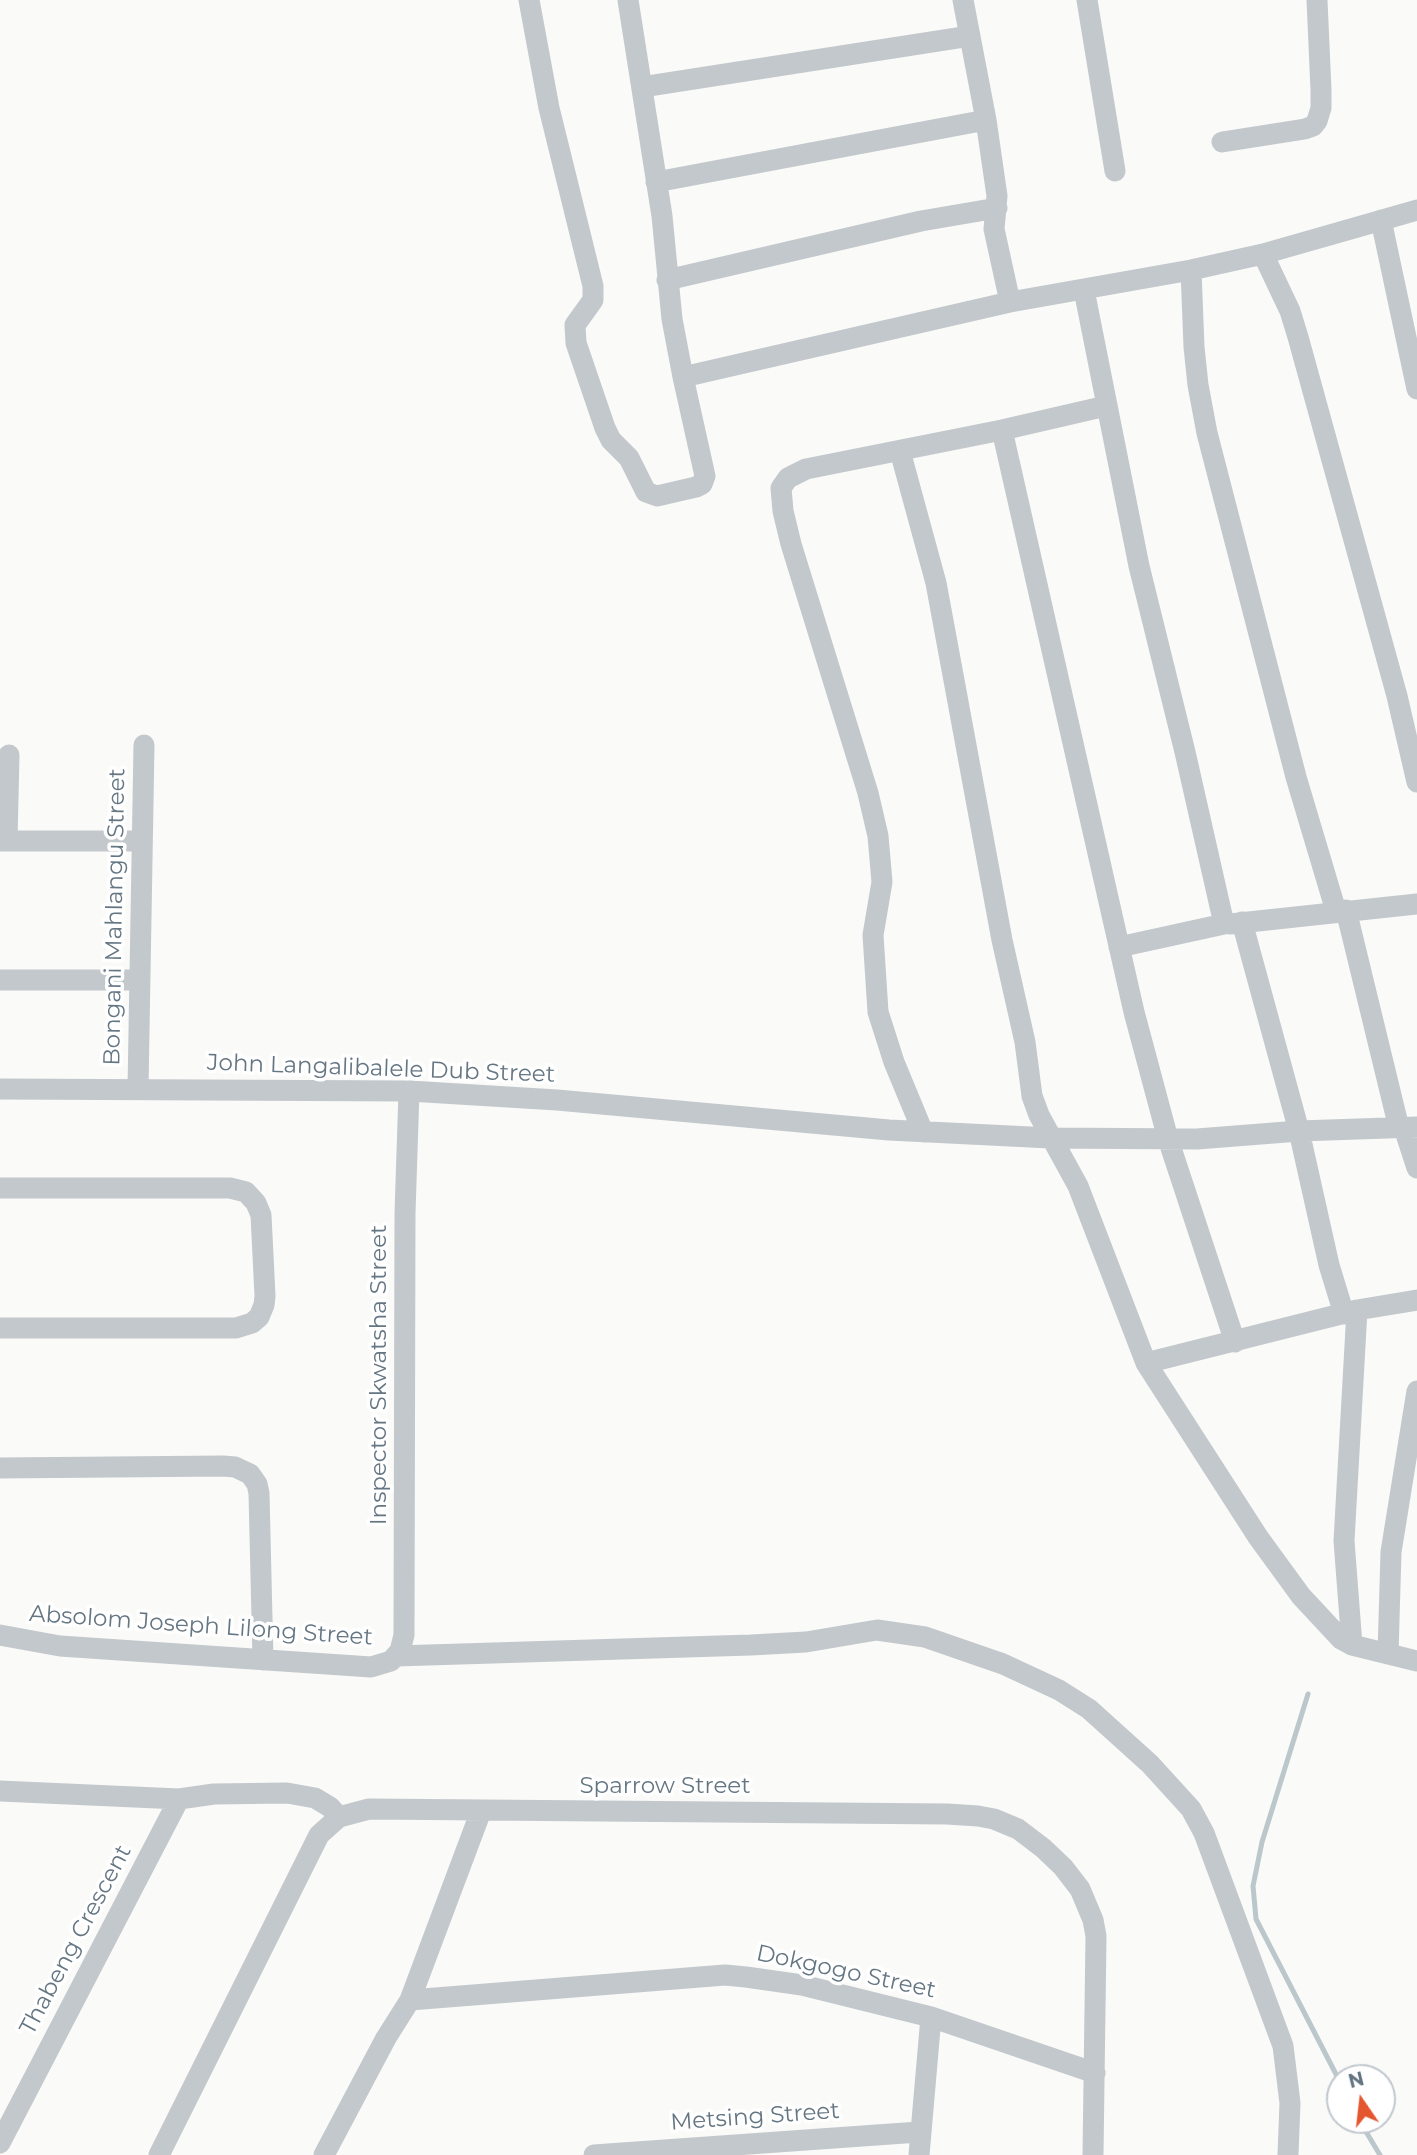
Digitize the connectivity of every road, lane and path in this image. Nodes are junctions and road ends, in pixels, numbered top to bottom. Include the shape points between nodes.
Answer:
1 (529, 0) edge
2 (628, 0) edge
3 (963, 0) edge
4 (1087, 0) edge
5 (1317, 0) edge
6 (970, 37) junction
7 (642, 87) junction
8 (986, 120) junction
9 (1222, 142) dead end
10 (1115, 171) dead end
11 (656, 182) junction
12 (997, 208) junction
13 (1417, 210) edge
14 (1381, 220) junction
15 (1263, 254) junction
16 (1191, 270) junction
17 (667, 280) junction
18 (1084, 290) junction
19 (1010, 302) junction
20 (682, 377) junction
21 (1417, 389) edge
22 (1106, 406) junction
23 (1002, 430) junction
24 (900, 452) junction
25 (144, 745) dead end
26 (9, 755) dead end
27 (1417, 782) edge
28 (4, 841) edge
29 (142, 841) junction
30 (1417, 904) edge
31 (1341, 910) junction
32 (1233, 923) junction
33 (1119, 947) junction
34 (0, 980) edge
35 (141, 980) junction
36 (0, 1089) edge
37 (138, 1089) junction
38 (409, 1091) junction
39 (1407, 1128) edge
40 (1299, 1131) junction
41 (923, 1132) junction
42 (1050, 1138) junction
43 (1168, 1139) junction
44 (1417, 1168) edge
45 (0, 1188) edge
46 (1417, 1300) edge
47 (1351, 1312) junction
48 (0, 1328) edge
49 (1235, 1342) junction
50 (1146, 1363) junction
51 (1417, 1391) edge
52 (0, 1468) edge
53 (0, 1635) edge
54 (1352, 1644) junction
55 (1388, 1654) junction
56 (396, 1656) junction
57 (263, 1660) junction
58 (1417, 1661) edge
59 (0, 1791) edge
60 (179, 1799) junction
61 (481, 1811) junction
62 (339, 1817) junction
63 (410, 2000) junction
64 (931, 2017) junction
65 (1095, 2073) junction
66 (919, 2132) junction
67 (0, 2143) edge
68 (159, 2155) edge
69 (324, 2155) edge
70 (594, 2155) edge
71 (919, 2155) edge
72 (1093, 2155) edge
73 (1288, 2155) edge

1 - 20 street via 549,108 593,286 593,300 575,325 576,343 605,428 650,494 676,493 704,480
2 - 7 street
3 - 6 street
4 - 10 street
5 - 9 street via 1321,90 1317,121 1305,129
6 - 7 street
6 - 8 street
7 - 11 street
8 - 11 street
8 - 12 street
11 - 17 street
12 - 17 street via 921,220
12 - 19 street via 995,240
13 - 14 street
14 - 15 street
14 - 21 street
15 - 16 street
15 - 27 street via 1298,337
16 - 18 street
16 - 31 street via 1194,347 1207,433 1297,777
17 - 20 street
18 - 19 street
18 - 22 street
19 - 20 street
22 - 23 street
22 - 32 street via 1139,566
23 - 24 street
23 - 33 street
24 - 41 street via 794,473 783,482 781,498 873,815 882,864 873,935 878,1012
24 - 42 street via 936,583 1032,1096
25 - 29 street, Bongani Mahlangu Street
26 - 28 street
28 - 29 street
29 - 35 street, Bongani Mahlangu Street
30 - 31 street
31 - 32 street
31 - 39 street
32 - 33 street
32 - 40 street
33 - 43 street
34 - 35 street
35 - 37 street, Bongani Mahlangu Street
36 - 37 street, John Langalibalele Dub Street
37 - 38 street, John Langalibalele Dub Street
38 - 41 street, John Langalibalele Dub Street
38 - 56 street, Inspector Skwatsha Street via 404,1635
39 - 40 street, John Langalibalele Dub Street
39 - 44 street
40 - 43 street, John Langalibalele Dub Street
40 - 47 street via 1329,1265
41 - 42 street, John Langalibalele Dub Street
42 - 43 street, John Langalibalele Dub Street
42 - 50 street via 1078,1186
43 - 49 street
45 - 48 street via 230,1188 246,1192 261,1216 265,1296 259,1317 236,1328
46 - 47 street
47 - 49 street
47 - 54 street via 1344,1541
49 - 50 street
50 - 54 street via 1258,1537 1324,1623
51 - 55 street via 1391,1552
52 - 57 street via 235,1466 250,1474 259,1493
53 - 57 street, Absolom Joseph Lilong Street via 60,1646
54 - 55 street
55 - 58 street
56 - 57 street, Absolom Joseph Lilong Street via 370,1667
56 - 73 street, Absolom Joseph Lilong Street via 751,1646 877,1630 925,1637 1003,1664 1059,1690 1088,1709 1150,1764 1191,1809 1204,1833 1283,2046 1290,2103
59 - 60 street
60 - 62 street via 294,1794 323,1801
60 - 67 street, Thabeng Crescent
61 - 62 street, Sparrow Street via 369,1809
61 - 63 street
61 - 65 street, Sparrow Street via 957,1815 994,1819 1018,1829 1063,1867 1080,1889 1093,1920
62 - 68 street via 319,1835 308,1854
63 - 64 street, Dokgogo Street via 725,1975 802,1985
63 - 69 street
64 - 65 street, Dokgogo Street
64 - 66 street
65 - 72 street, Sparrow Street
66 - 70 street, Metsing Street
66 - 71 street

